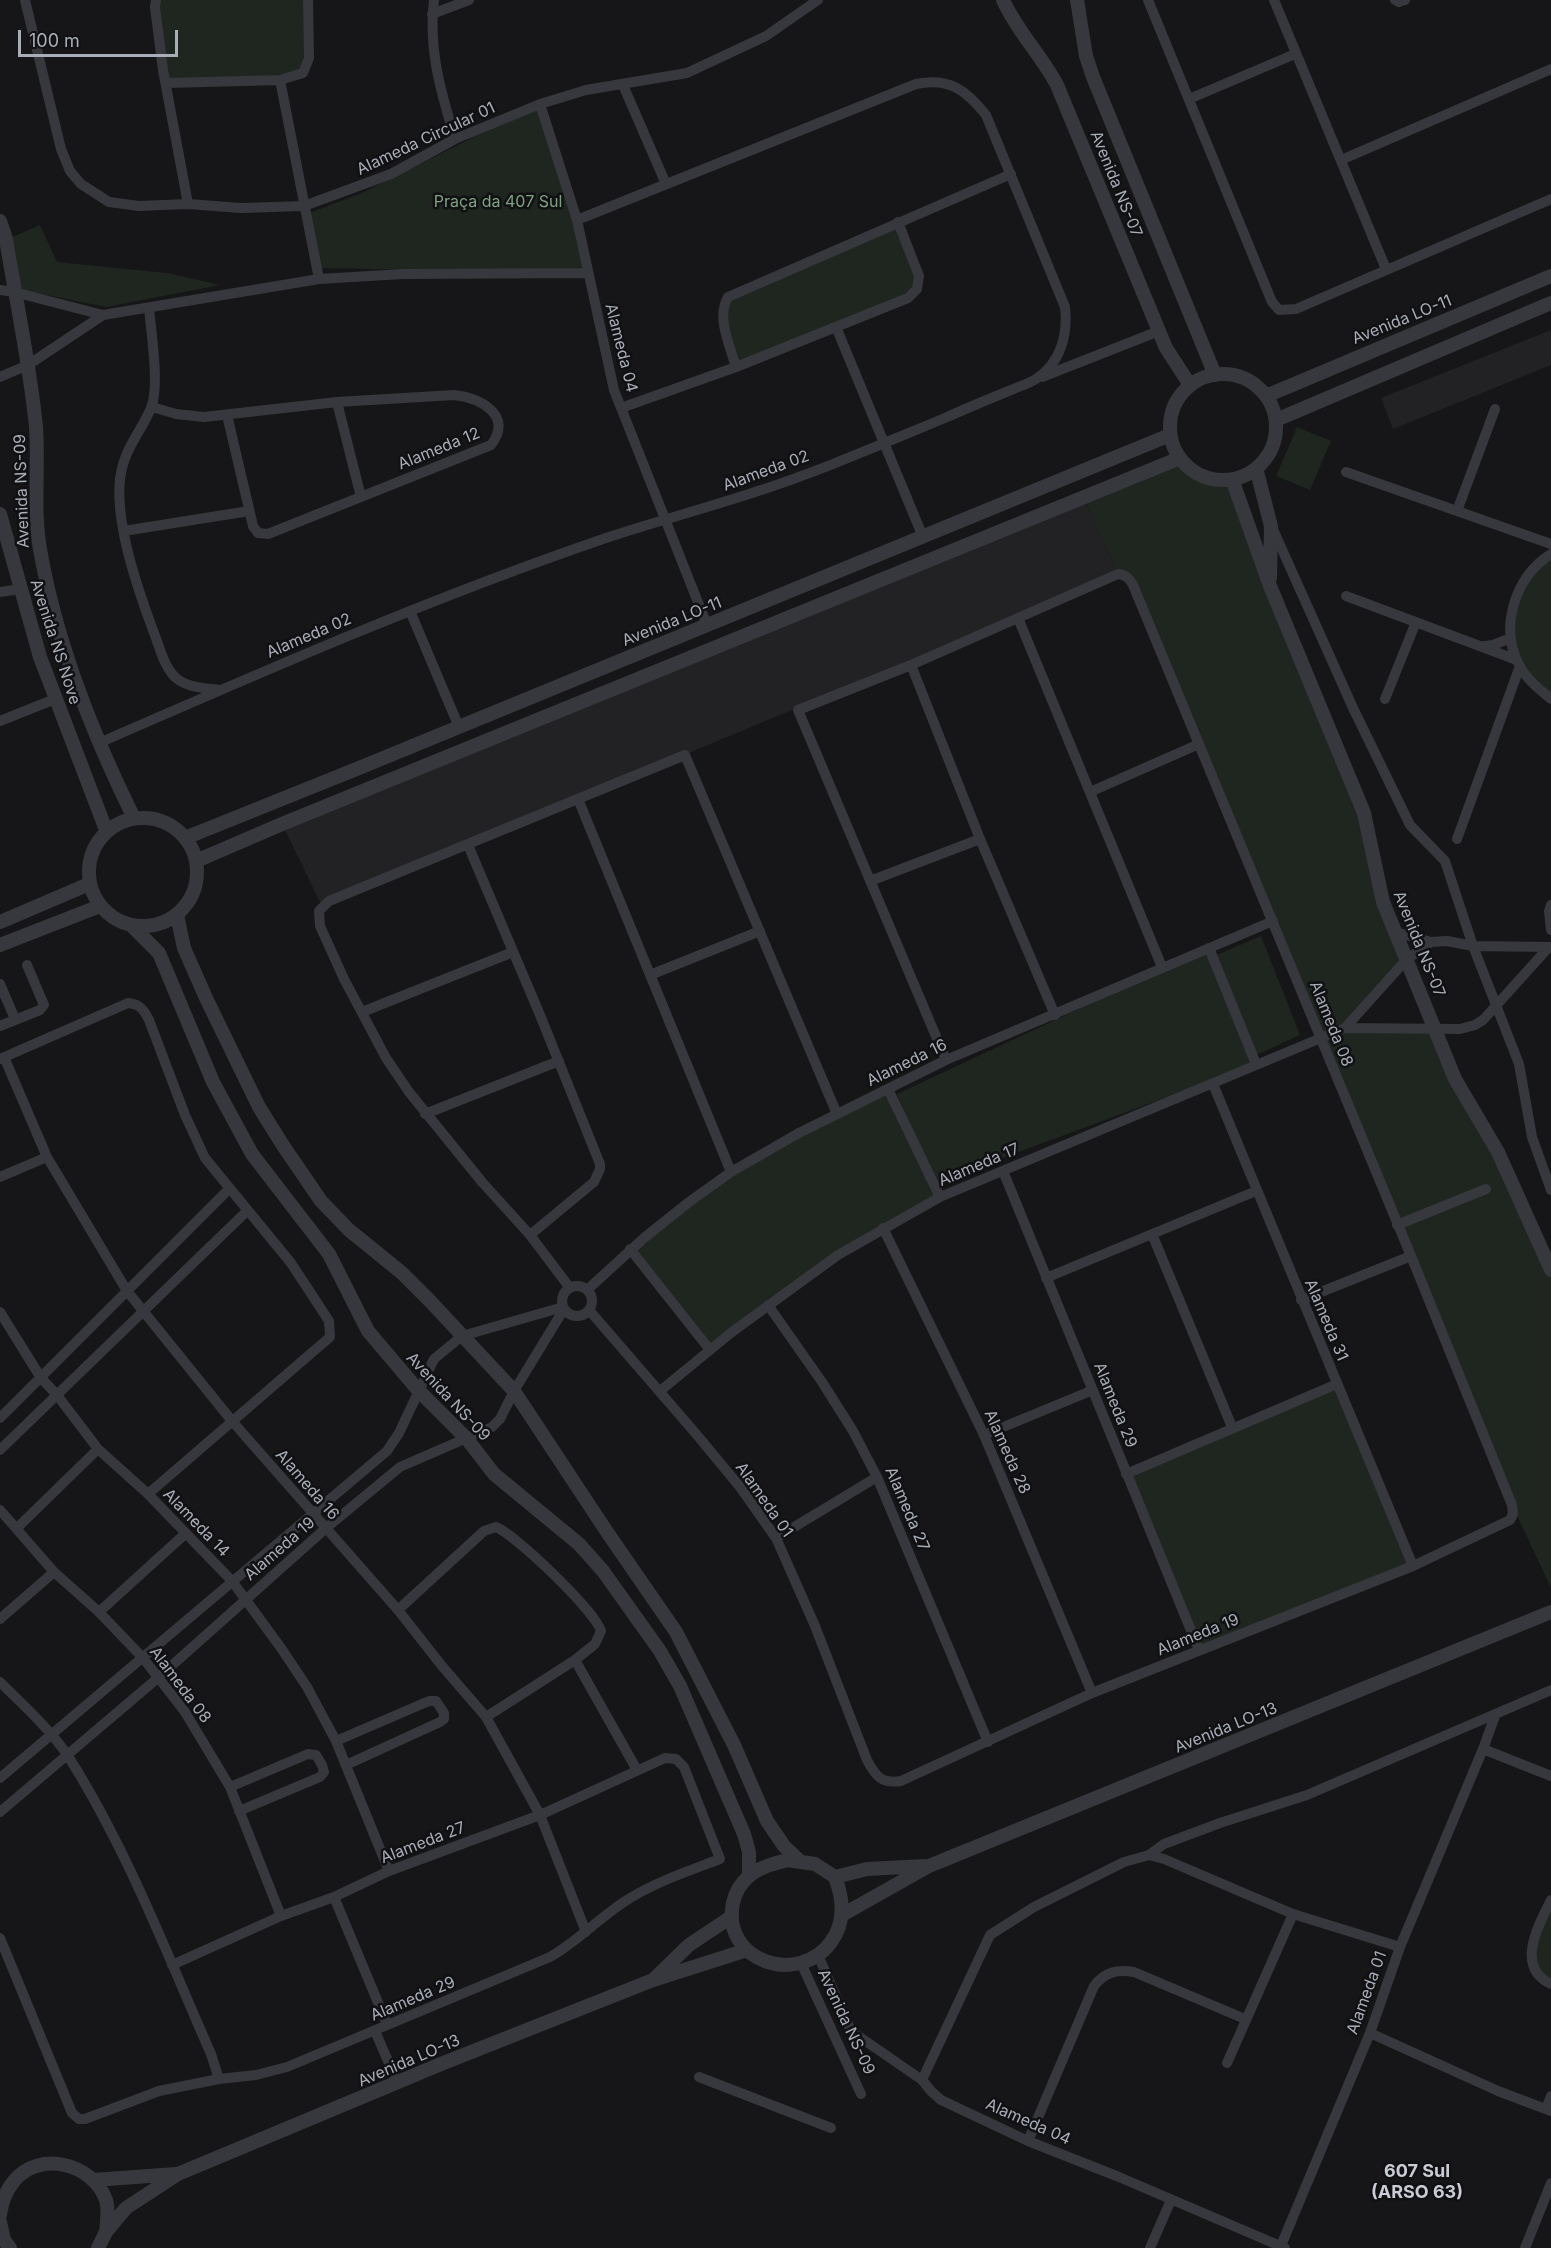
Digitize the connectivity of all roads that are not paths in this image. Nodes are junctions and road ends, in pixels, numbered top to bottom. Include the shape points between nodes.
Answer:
1 (25, 0) edge
2 (156, 0) edge
3 (308, 0) edge
4 (434, 0) edge
5 (469, 0) edge
6 (818, 0) edge
7 (1003, 0) edge
8 (1077, 0) edge
9 (1148, 0) edge
10 (1274, 0) edge
11 (432, 14) junction
12 (1295, 54) junction
13 (1551, 69) edge
14 (280, 80) junction
15 (167, 83) junction
16 (623, 85) junction
17 (1189, 99) junction
18 (540, 104) junction
19 (455, 139) junction
20 (1341, 160) junction
21 (1011, 174) junction
22 (666, 184) junction
23 (1551, 199) edge
24 (188, 204) junction
25 (304, 206) junction
26 (577, 219) junction
27 (0, 221) edge
28 (898, 222) junction
29 (1386, 269) junction
30 (588, 273) junction
31 (1551, 276) edge
32 (319, 279) junction
33 (7, 291) edge
34 (1551, 303) edge
35 (149, 308) junction
36 (103, 315) junction
37 (836, 327) junction
38 (1159, 331) junction
39 (28, 365) junction
40 (736, 367) junction
41 (1215, 375) junction
42 (0, 377) edge
43 (1036, 379) junction
44 (1190, 385) junction
45 (1266, 396) junction
46 (337, 402) junction
47 (152, 406) junction
48 (621, 408) junction
49 (1495, 409) dead end
50 (227, 415) junction
51 (1276, 420) junction
52 (1170, 435) junction
53 (884, 444) junction
54 (1180, 458) junction
55 (1256, 468) junction
56 (1346, 472) dead end
57 (1232, 479) junction
58 (361, 497) junction
59 (249, 511) junction
60 (1457, 511) junction
61 (0, 514) edge
62 (665, 518) junction
63 (1271, 526) junction
64 (124, 531) junction
65 (923, 537) junction
66 (1526, 537) junction
67 (1551, 544) edge
68 (1546, 557) edge
69 (1270, 586) junction
70 (20, 589) junction
71 (0, 592) edge
72 (1346, 596) dead end
73 (410, 611) junction
74 (1018, 618) junction
75 (1416, 622) junction
76 (707, 625) junction
77 (1511, 638) junction
78 (1481, 646) junction
79 (1518, 663) junction
80 (911, 664) junction
81 (1530, 681) junction
82 (220, 690) junction
83 (55, 699) junction
84 (1385, 699) dead end
85 (1551, 699) edge
86 (1507, 704) junction
87 (0, 721) edge
88 (459, 727) junction
89 (99, 743) junction
90 (1199, 744) junction
91 (1090, 792) junction
92 (579, 799) junction
93 (134, 818) junction
94 (106, 830) junction
95 (185, 837) junction
96 (980, 838) junction
97 (1457, 839) dead end
98 (468, 844) junction
99 (196, 861) junction
100 (870, 881) junction
101 (89, 884) junction
102 (1551, 905) edge
103 (100, 906) junction
104 (177, 915) junction
105 (1273, 921) junction
106 (0, 922) edge
107 (131, 926) junction
108 (1551, 930) edge
109 (760, 931) junction
110 (1395, 932) junction
111 (1431, 942) junction
112 (0, 945) edge
113 (1473, 946) junction
114 (1550, 947) edge
115 (1209, 948) junction
116 (513, 952) junction
117 (1406, 960) junction
118 (27, 965) dead end
119 (1162, 967) junction
120 (650, 975) junction
121 (0, 984) edge
122 (1496, 1005) junction
123 (362, 1012) junction
124 (1055, 1015) junction
125 (15, 1020) junction
126 (0, 1026) edge
127 (1345, 1028) junction
128 (1435, 1028) junction
129 (1320, 1038) junction
130 (2, 1058) edge
131 (946, 1060) junction
132 (559, 1061) junction
133 (1256, 1064) junction
134 (1213, 1084) junction
135 (888, 1089) junction
136 (426, 1114) junction
137 (837, 1114) junction
138 (47, 1157) junction
139 (1002, 1171) junction
140 (731, 1172) junction
141 (0, 1177) edge
142 (229, 1189) junction
143 (1486, 1189) dead end
144 (1551, 1190) edge
145 (1256, 1191) junction
146 (940, 1197) junction
147 (247, 1211) junction
148 (1397, 1225) junction
149 (883, 1228) junction
150 (1152, 1234) junction
151 (530, 1235) junction
152 (630, 1249) junction
153 (1411, 1256) junction
154 (1551, 1270) edge
155 (1046, 1278) junction
156 (570, 1288) junction
157 (587, 1290) junction
158 (127, 1291) junction
159 (1301, 1300) junction
160 (768, 1305) junction
161 (564, 1308) junction
162 (589, 1310) junction
163 (0, 1312) edge
164 (144, 1312) junction
165 (462, 1336) junction
166 (710, 1350) junction
167 (41, 1378) junction
168 (1337, 1384) junction
169 (418, 1390) junction
170 (1092, 1390) junction
171 (514, 1391) junction
172 (660, 1391) junction
173 (57, 1395) junction
174 (0, 1418) edge
175 (231, 1421) junction
176 (1232, 1427) junction
177 (984, 1435) junction
178 (467, 1439) junction
179 (98, 1449) junction
180 (0, 1450) edge
181 (1126, 1474) junction
182 (877, 1477) junction
183 (148, 1494) junction
184 (1507, 1494) joint
185 (0, 1510) edge
186 (312, 1513) junction
187 (17, 1528) junction
188 (325, 1529) junction
189 (185, 1534) junction
190 (776, 1538) junction
191 (1413, 1566) junction
192 (54, 1572) junction
193 (232, 1581) junction
194 (245, 1599) junction
195 (1551, 1601) edge
196 (398, 1610) junction
197 (99, 1612) junction
198 (1551, 1612) edge
199 (1535, 1618) junction
200 (0, 1619) edge
201 (1199, 1650) junction
202 (143, 1659) junction
203 (575, 1660) junction
204 (159, 1677) junction
205 (0, 1682) edge
206 (1551, 1690) edge
207 (1092, 1693) junction
208 (1495, 1716) junction
209 (486, 1717) junction
210 (52, 1736) junction
211 (336, 1741) junction
212 (988, 1742) junction
213 (1483, 1749) junction
214 (67, 1755) junction
215 (346, 1765) junction
216 (637, 1770) junction
217 (874, 1773) joint
218 (1551, 1776) edge
219 (0, 1778) edge
220 (230, 1787) junction
221 (239, 1811) junction
222 (0, 1812) edge
223 (540, 1815) junction
224 (1149, 1855) junction
225 (720, 1859) joint
226 (801, 1862) junction
227 (929, 1866) junction
228 (389, 1871) junction
229 (749, 1876) junction
230 (835, 1877) junction
231 (334, 1898) junction
232 (1551, 1900) edge
233 (1293, 1914) junction
234 (281, 1916) junction
235 (842, 1916) junction
236 (731, 1917) junction
237 (586, 1932) junction
238 (0, 1938) edge
239 (1400, 1947) junction
240 (747, 1950) junction
241 (818, 1955) junction
242 (801, 1963) junction
243 (172, 1965) junction
244 (653, 1980) junction
245 (1551, 1984) edge
246 (1245, 2019) junction
247 (387, 2024) junction
248 (375, 2031) junction
249 (851, 2031) junction
250 (1370, 2033) junction
251 (834, 2038) junction
252 (1227, 2063) dead end
253 (699, 2077) dead end
254 (219, 2079) junction
255 (922, 2080) junction
256 (398, 2084) junction
257 (861, 2094) dead end
258 (1551, 2096) edge
259 (1548, 2110) edge
260 (831, 2128) dead end
261 (1028, 2141) junction
262 (178, 2174) junction
263 (94, 2181) junction
264 (1551, 2183) edge
265 (1171, 2200) junction
266 (0, 2215) edge
267 (0, 2222) edge
268 (106, 2232) junction
269 (10, 2248) edge
270 (98, 2248) edge
271 (1150, 2248) edge
272 (1282, 2248) edge
273 (1525, 2248) edge

1 - 24 street, Alameda Circular 01 via 61,149 70,171 86,188 109,202 139,206
2 - 15 street
3 - 14 street via 308,63 303,73
4 - 11 street
5 - 11 street
6 - 16 street, Alameda Circular 01 via 766,36 706,65 674,76
7 - 38 street, Avenida NS-07 via 1057,85
8 - 41 street, Avenida NS-07 via 1093,77
9 - 17 street
10 - 12 street
11 - 19 street via 438,82
12 - 17 street
12 - 20 street
13 - 20 street
14 - 15 street
14 - 25 street
15 - 24 street
16 - 18 street, Alameda Circular 01 via 586,90
16 - 22 street
17 - 29 street via 1272,302 1280,310 1296,309
18 - 19 street, Alameda Circular 01
18 - 26 street, Alameda 04
19 - 25 street, Alameda Circular 01 via 392,174
20 - 29 street
21 - 22 street, Alameda 02 via 986,115 975,101 961,89 929,81
21 - 28 street
21 - 43 street, Alameda 02 via 1065,307 1067,322 1058,354
22 - 26 street, Alameda 02
23 - 29 street
24 - 25 street, Alameda Circular 01 via 241,208
25 - 32 street
26 - 30 street, Alameda 04
27 - 33 street, Avenida NS-09 via 6,239
28 - 37 street via 919,276 917,289 908,298
28 - 40 street via 728,297 723,318
30 - 32 street via 403,274
30 - 48 street, Alameda 04
31 - 45 street, Avenida LO-11
32 - 35 street
33 - 36 street
33 - 39 street, Avenida NS-09
34 - 51 street
35 - 36 street
35 - 47 street via 155,370
36 - 39 street
37 - 40 street
37 - 53 street
38 - 43 street
38 - 44 street, Avenida NS-07
39 - 42 street
39 - 89 street, Avenida NS-09 via 36,434 40,550 64,647
40 - 48 street
41 - 44 street
41 - 45 street via 1243,378
43 - 53 street, Alameda 02
44 - 52 street via 1174,407
45 - 51 street
46 - 50 street, Alameda 12
46 - 58 street
46 - 58 street, Alameda 12 via 469,396 482,401 496,416 499,428 491,445
47 - 50 street, Alameda 12 via 191,416
47 - 64 street via 130,443 120,478
48 - 62 street, Alameda 04
49 - 60 street
50 - 59 street, Alameda 12
51 - 55 street via 1268,454
52 - 54 street
52 - 65 street, Avenida LO-11
53 - 62 street, Alameda 02 via 755,492
53 - 65 street
54 - 57 street via 1194,471 1212,478
54 - 99 street
55 - 57 street
55 - 63 street, Avenida NS-07
56 - 60 street
57 - 69 street, Avenida NS-07
58 - 59 street, Alameda 12 via 268,534 258,533
59 - 64 street
60 - 66 street
61 - 70 street, Avenida NS Nove
62 - 73 street, Alameda 02
62 - 76 street, Alameda 04
63 - 69 street, Avenida NS-07
63 - 113 street, Avenida NS-07 via 1410,825 1445,861
64 - 82 street via 142,601 166,664 185,683
65 - 76 street, Avenida LO-11
66 - 67 street
66 - 68 street
68 - 77 street via 1530,572 1517,595 1510,621
69 - 110 street, Avenida NS-07 via 1364,813 1383,902
70 - 71 street
70 - 83 street, Avenida NS Nove
72 - 75 street
73 - 82 street, Alameda 02
73 - 88 street
74 - 80 street
74 - 90 street, Alameda 08 via 1118,574 1127,577
74 - 91 street
75 - 78 street
75 - 84 street
76 - 88 street, Avenida LO-11
77 - 78 street
77 - 79 street
78 - 79 street
79 - 81 street
79 - 86 street
80 - 96 street
80 - 100 street via 798,710
81 - 85 street
81 - 86 street
82 - 89 street, Alameda 02
83 - 87 street
83 - 94 street, Avenida NS Nove
86 - 97 street
88 - 95 street, Avenida LO-11
89 - 93 street, Avenida NS-09
90 - 91 street
90 - 105 street, Alameda 08
91 - 119 street
92 - 98 street
92 - 109 street via 685,755
92 - 120 street
93 - 94 street
93 - 95 street via 153,818 171,825
94 - 101 street via 92,852
95 - 99 street
96 - 100 street
96 - 124 street
98 - 116 street
98 - 123 street via 329,901 319,911 320,926
99 - 104 street via 194,891
100 - 131 street
101 - 103 street
101 - 106 street
102 - 108 street
103 - 107 street via 114,919
103 - 112 street
104 - 107 street via 159,924
104 - 165 street via 184,948 206,998 259,1107 284,1147 321,1201 349,1230 402,1273
105 - 115 street, Alameda 16
105 - 129 street, Alameda 08
107 - 169 street, Avenida NS-09 via 159,953 213,1082 252,1154 328,1254 369,1331
109 - 120 street
109 - 137 street
110 - 111 street
110 - 117 street, Avenida NS-07
111 - 113 street
111 - 117 street
113 - 114 street
113 - 122 street, Avenida NS-07
114 - 122 street
115 - 119 street, Alameda 16
115 - 133 street
116 - 123 street
116 - 132 street
117 - 127 street
117 - 128 street, Avenida NS-07
118 - 125 street via 44,1003 40,1010
119 - 124 street, Alameda 16
120 - 140 street
121 - 125 street
122 - 128 street via 1475,1025
122 - 144 street, Avenida NS-07 via 1519,1064 1532,1137
123 - 136 street via 386,1058
124 - 131 street, Alameda 16
125 - 126 street
127 - 128 street
127 - 129 street, Alameda 17
128 - 154 street, Avenida NS-07 via 1455,1079 1498,1152
129 - 133 street, Alameda 17
129 - 148 street, Alameda 08
130 - 138 street, Alameda 16
130 - 142 street via 128,1004 138,1005 145,1012 196,1140
131 - 135 street, Alameda 16
132 - 136 street
132 - 151 street via 600,1170 594,1182
133 - 134 street, Alameda 17
134 - 139 street, Alameda 17
134 - 145 street, Alameda 31
135 - 137 street, Alameda 16
135 - 146 street
136 - 151 street
137 - 140 street, Alameda 16
138 - 141 street
138 - 158 street, Alameda 16
139 - 146 street, Alameda 17
139 - 155 street, Alameda 29
140 - 152 street, Alameda 16
142 - 147 street
142 - 158 street
143 - 148 street
145 - 150 street
145 - 159 street, Alameda 31
146 - 149 street, Alameda 17
147 - 164 street
147 - 175 street via 291,1263 331,1327 330,1337
148 - 153 street, Alameda 08
149 - 160 street, Alameda 17
149 - 177 street, Alameda 28
150 - 155 street
150 - 176 street
151 - 156 street
152 - 157 street, Alameda 16
152 - 166 street
153 - 159 street
153 - 184 street, Alameda 08
155 - 170 street, Alameda 29
156 - 157 street
156 - 161 street via 563,1296
157 - 162 street via 592,1300
158 - 164 street, Alameda 16
158 - 167 street
159 - 168 street, Alameda 31
160 - 166 street, Alameda 17
160 - 182 street, Alameda 27 via 847,1421
161 - 162 street via 576,1316
161 - 165 street, Alameda 19
161 - 171 street, Alameda 19
162 - 172 street, Alameda 01
163 - 167 street, Alameda 14
164 - 173 street
164 - 175 street, Alameda 16
165 - 169 street, Alameda 19 via 434,1359
165 - 171 street
166 - 172 street, Alameda 17
167 - 173 street, Alameda 14
167 - 174 street
168 - 176 street
168 - 191 street, Alameda 31
169 - 178 street, Avenida NS-09
169 - 186 street, Alameda 19 via 387,1451
170 - 177 street
170 - 181 street, Alameda 29
171 - 178 street, Alameda 19 via 500,1419
171 - 226 street via 676,1632 734,1745 767,1821
172 - 190 street, Alameda 01
173 - 179 street, Alameda 14
173 - 180 street
175 - 183 street
175 - 186 street, Alameda 16
176 - 181 street
177 - 207 street, Alameda 28
178 - 188 street, Alameda 19 via 400,1467
178 - 229 street, Avenida NS-09 via 494,1474 579,1544 603,1570 660,1651 680,1686 744,1834
179 - 183 street, Alameda 14
179 - 187 street
181 - 201 street, Alameda 29
182 - 190 street
182 - 212 street, Alameda 27
183 - 189 street, Alameda 14
184 - 191 street, Alameda 19 via 1513,1509 1510,1520
185 - 187 street, Alameda 08
186 - 188 street, Alameda 16
186 - 193 street, Alameda 19
187 - 192 street, Alameda 08
188 - 194 street, Alameda 19
188 - 196 street, Alameda 16
189 - 193 street, Alameda 14
189 - 197 street
190 - 217 street, Alameda 01
191 - 201 street, Alameda 19
192 - 197 street, Alameda 08
192 - 200 street
193 - 194 street, Alameda 14
193 - 202 street, Alameda 19
194 - 204 street, Alameda 19
194 - 211 street, Alameda 14 via 308,1687
195 - 199 street, Avenida LO-13
196 - 203 street via 484,1531 496,1527 538,1560 594,1618 601,1631 595,1644
196 - 209 street, Alameda 16
197 - 202 street, Alameda 08
198 - 199 street, Avenida LO-13
199 - 227 street, Avenida LO-13
201 - 207 street, Alameda 19
202 - 204 street, Alameda 08
202 - 210 street, Alameda 19
203 - 209 street
203 - 216 street
204 - 214 street, Alameda 19
204 - 220 street, Alameda 08
205 - 210 street
206 - 208 street via 1507,1707
207 - 212 street, Alameda 19
208 - 213 street, Alameda 01
208 - 224 street via 1308,1795 1164,1844
209 - 223 street, Alameda 16
210 - 214 street
210 - 219 street, Alameda 19
211 - 215 street, Alameda 14
211 - 215 street via 429,1701 436,1701 444,1713 440,1722
212 - 217 street, Alameda 19 via 901,1781 886,1782
213 - 218 street
213 - 239 street, Alameda 01
214 - 222 street, Alameda 19
214 - 243 street via 131,1872
215 - 228 street, Alameda 14
216 - 223 street, Alameda 27
216 - 225 street, Alameda 27 via 665,1758 684,1767
220 - 221 street, Alameda 08
220 - 221 street via 308,1754 315,1755 322,1765 324,1772 320,1777
221 - 234 street, Alameda 08
223 - 228 street, Alameda 27
223 - 237 street, Alameda 16
224 - 233 street
224 - 255 street via 1124,1862 1044,1902 990,1935
225 - 237 street, Alameda 29 via 628,1899
226 - 229 street via 787,1860
226 - 230 street via 815,1864
227 - 230 street, Avenida LO-13 via 867,1869
227 - 235 street, Avenida LO-13
228 - 231 street, Alameda 27
229 - 236 street via 735,1896
230 - 235 street
231 - 234 street, Alameda 27
231 - 247 street
232 - 245 street via 1531,1952 1535,1970
233 - 239 street
233 - 246 street
234 - 243 street, Alameda 27
235 - 241 street via 836,1934
236 - 240 street via 736,1936
236 - 244 street, Avenida LO-13 via 689,1945
237 - 247 street, Alameda 29 via 550,1958
238 - 254 street, Alameda 29 via 72,2113 79,2119 159,2091
239 - 250 street, Alameda 01
240 - 242 street via 772,1964
240 - 244 street, Avenida LO-13
241 - 242 street
241 - 249 street
242 - 251 street, Avenida NS-09
243 - 254 street
244 - 256 street, Avenida LO-13
246 - 252 street
246 - 261 street via 1134,1972 1109,1973 1094,1986
247 - 248 street, Alameda 29
248 - 254 street, Alameda 29 via 287,2067
248 - 256 street
249 - 251 street
249 - 255 street, Alameda 04
250 - 259 street
250 - 272 street, Alameda 01
251 - 257 street, Avenida NS-09
253 - 260 street
255 - 261 street, Alameda 04 via 941,2100
256 - 262 street, Avenida LO-13
258 - 259 street
261 - 265 street, Alameda 04
262 - 263 street, Avenida LO-13
262 - 268 street, Avenida LO-13 via 126,2208
263 - 266 street via 76,2168 55,2163 34,2167 15,2179 3,2197
263 - 268 street, Avenida LO-13 via 105,2199
264 - 273 street
265 - 271 street
265 - 272 street, Alameda 04
267 - 269 street
268 - 270 street, Avenida LO-13

